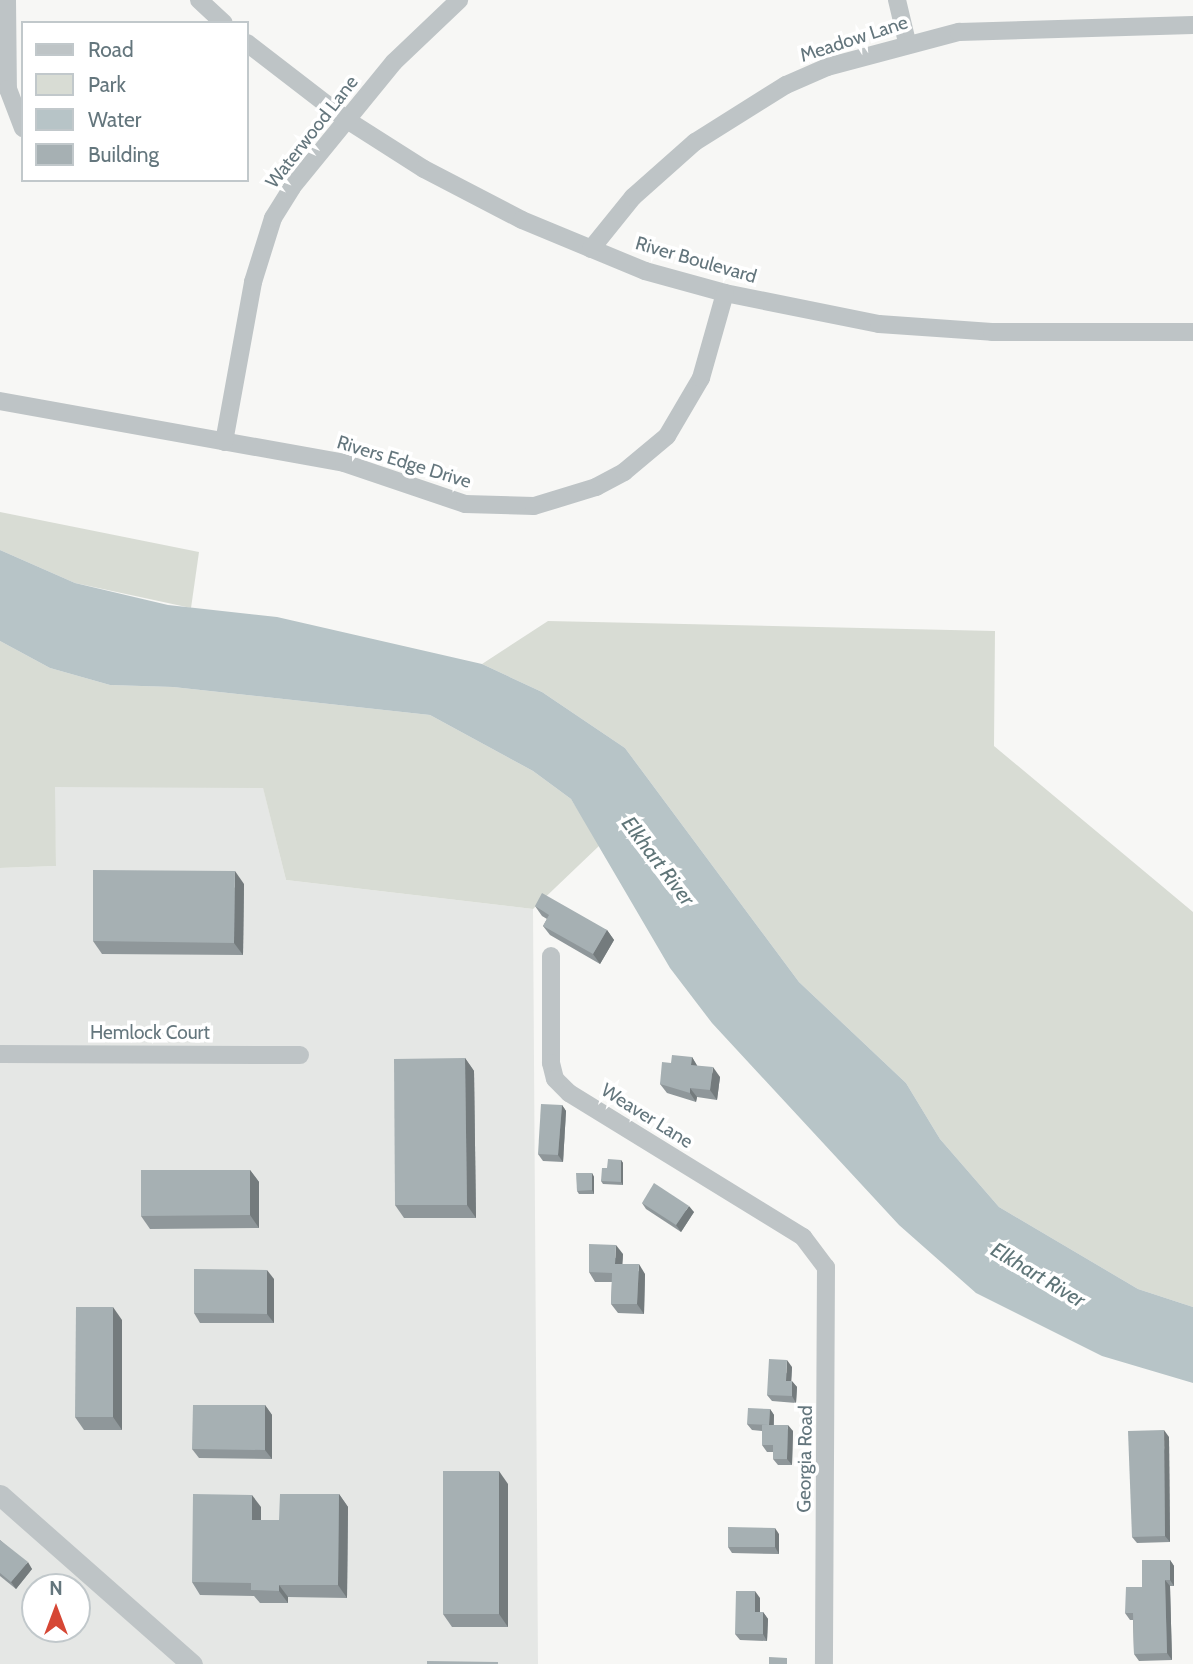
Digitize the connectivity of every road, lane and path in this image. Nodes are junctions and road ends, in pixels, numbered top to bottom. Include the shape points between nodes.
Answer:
1 (7, 0) edge
2 (199, 0) edge
3 (459, 0) edge
4 (897, 0) edge
5 (222, 21) edge
6 (1193, 25) edge
7 (907, 42) junction
8 (248, 44) edge
9 (347, 120) junction
10 (21, 123) edge
11 (591, 248) junction
12 (725, 293) junction
13 (1193, 332) edge
14 (0, 401) edge
15 (224, 442) junction
16 (551, 956) dead end
17 (0, 1054) edge
18 (300, 1055) dead end
19 (820, 1255) joint
20 (0, 1494) edge
21 (192, 1664) edge
22 (824, 1664) edge

1 - 10 street via 8,89
2 - 5 street
3 - 9 street, Waterwood Lane via 413,42
4 - 7 street
6 - 7 street, Meadow Lane via 1007,27
7 - 11 street, Meadow Lane via 827,67 739,112 662,168
8 - 9 street, River Boulevard
9 - 11 street, River Boulevard via 476,197
9 - 15 street, Waterwood Lane via 292,187 262,246
11 - 12 street, River Boulevard via 645,271
12 - 13 street, River Boulevard via 830,316 929,328 1055,334
12 - 15 street, Rivers Edge Drive via 701,378 667,436 624,472 565,499 501,508 465,504 344,463
14 - 15 street, Rivers Edge Drive
16 - 19 street, Weaver Lane via 555,1079 569,1093 803,1237
17 - 18 street, Hemlock Court
19 - 22 street, Georgia Road via 828,1280
20 - 21 street

